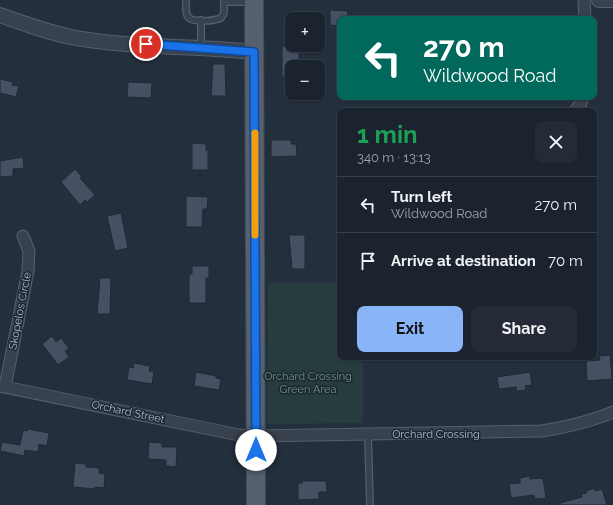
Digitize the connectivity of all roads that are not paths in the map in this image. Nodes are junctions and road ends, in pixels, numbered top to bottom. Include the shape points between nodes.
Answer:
1 (186, 0) edge
2 (584, 0) edge
3 (599, 0) edge
4 (613, 0) edge
5 (224, 1) edge
6 (254, 1) edge
7 (0, 16) edge
8 (585, 16) edge
9 (201, 20) junction
10 (201, 47) junction
11 (254, 52) junction
12 (23, 236) dead end
13 (2, 387) edge
14 (613, 412) edge
15 (368, 434) junction
16 (256, 436) junction
17 (256, 505) edge
18 (370, 505) edge

1 - 9 lane via 188,16 193,20
2 - 8 street
3 - 4 street
5 - 6 lane
5 - 9 lane via 224,13 220,18
6 - 11 main road
7 - 10 street via 76,38
9 - 10 lane
10 - 11 street
11 - 16 main road
12 - 13 street, Skopelos Circle via 29,251 28,271
13 - 16 street, Orchard Street via 231,434
14 - 15 street, Orchard Crossing via 572,426 542,431
15 - 16 street, Orchard Crossing
15 - 18 lane
16 - 17 main road

